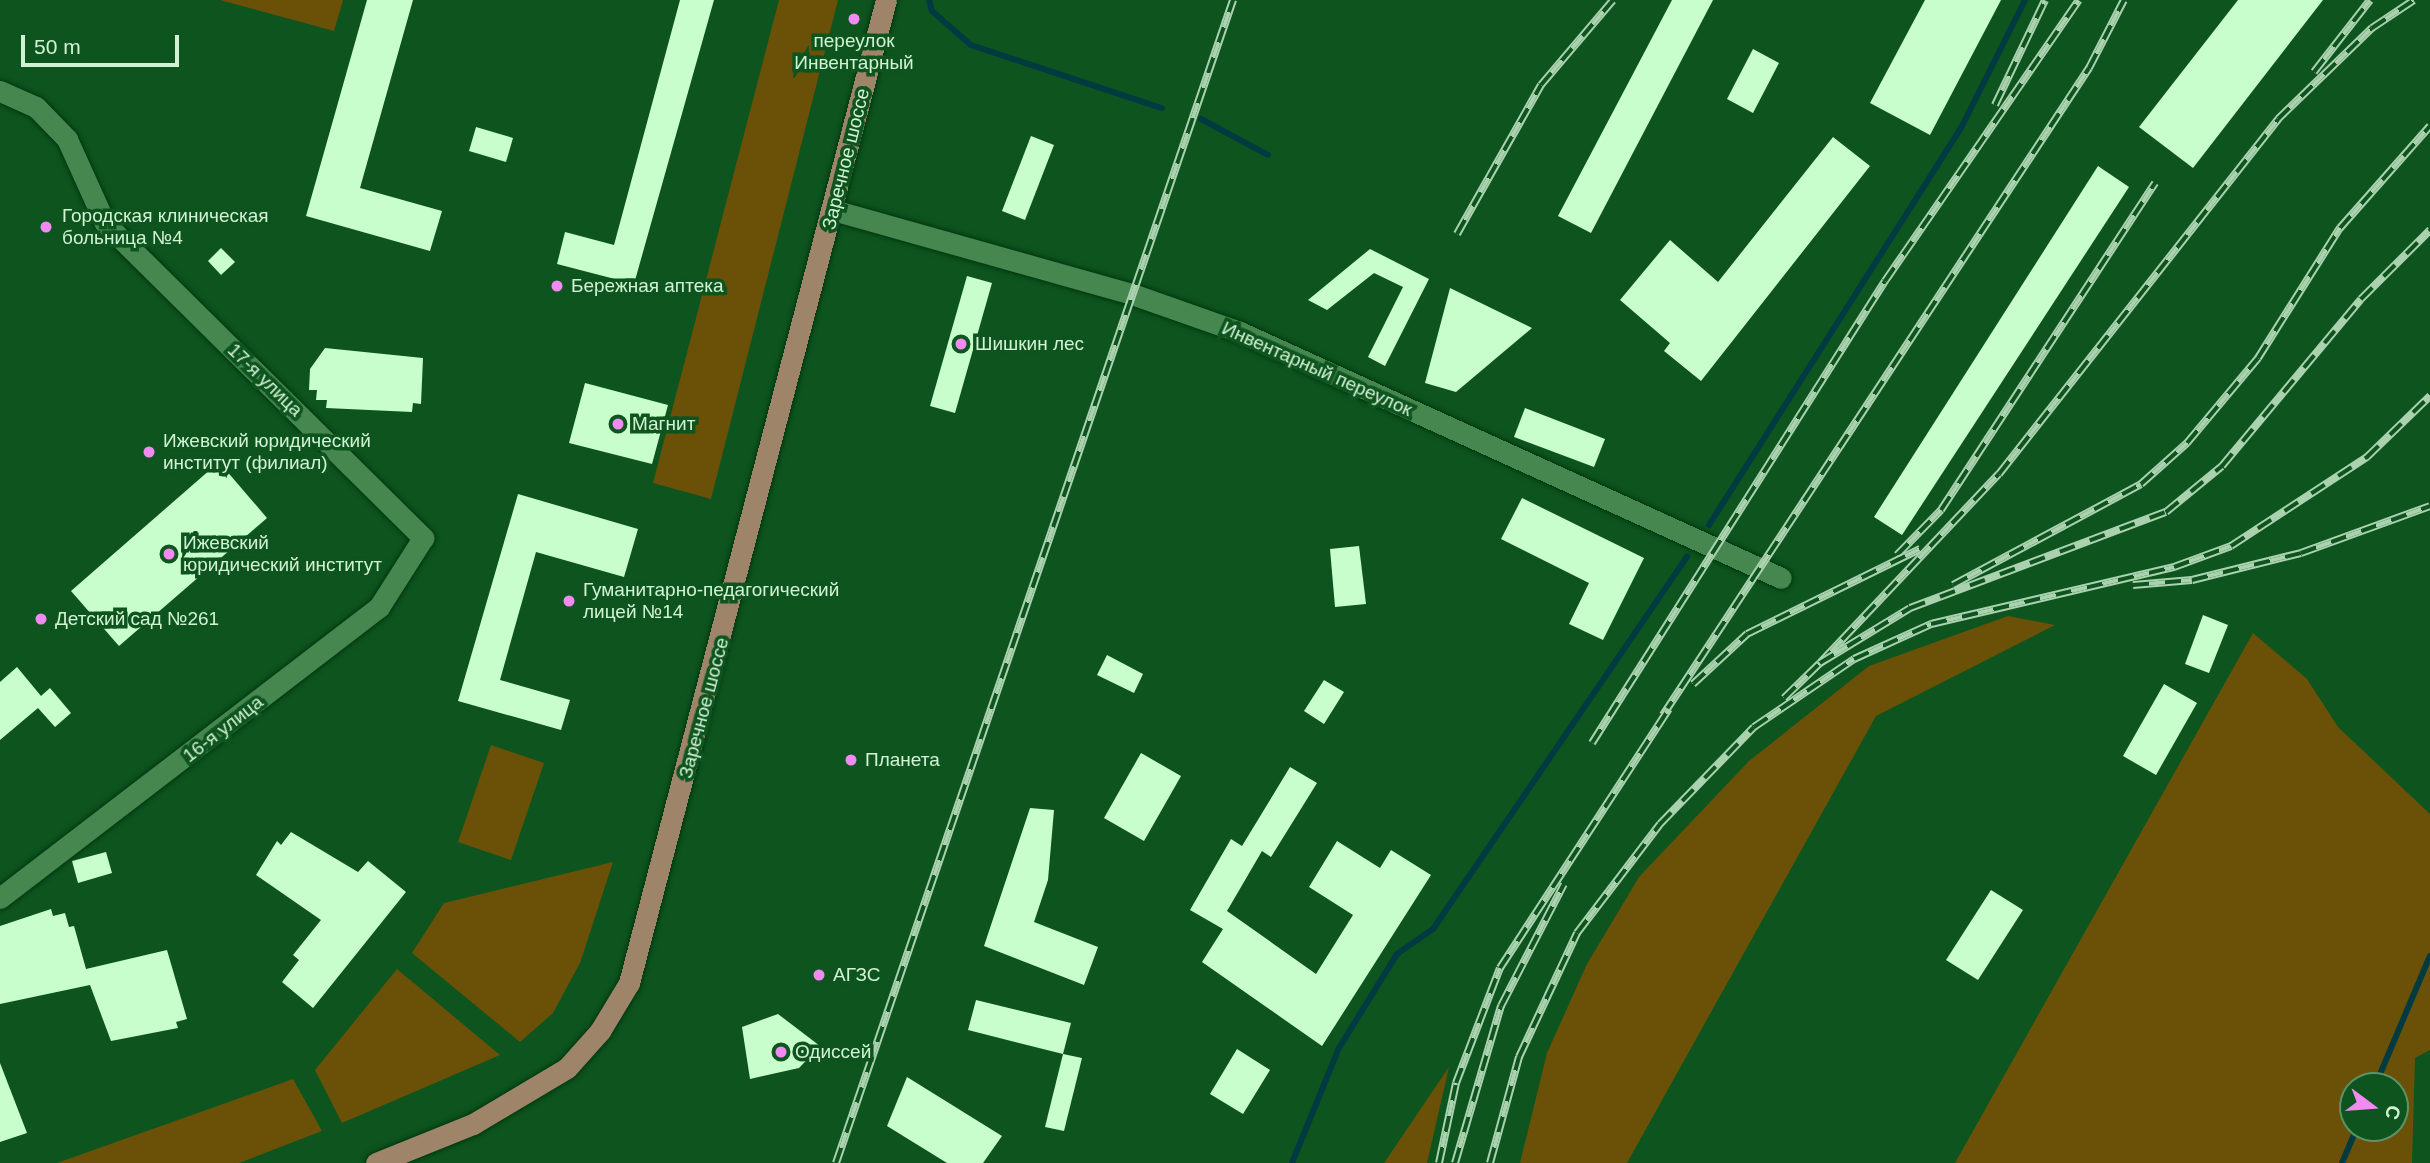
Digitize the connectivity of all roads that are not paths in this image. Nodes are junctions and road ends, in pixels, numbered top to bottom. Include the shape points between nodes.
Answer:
1 (886, 0) edge
2 (0, 91) edge
3 (833, 210) junction
4 (423, 538) joint
5 (1781, 578) dead end
6 (0, 898) edge
7 (376, 1163) edge

1 - 3 main road, Заречное шоссе
2 - 4 street, 17-я улица via 36,107 67,139 105,223
3 - 5 street, Инвентарный переулок via 1132,294 1240,332
3 - 7 main road, Заречное шоссе via 629,983 567,1068 485,1117
4 - 6 street, 16-я улица via 379,607

